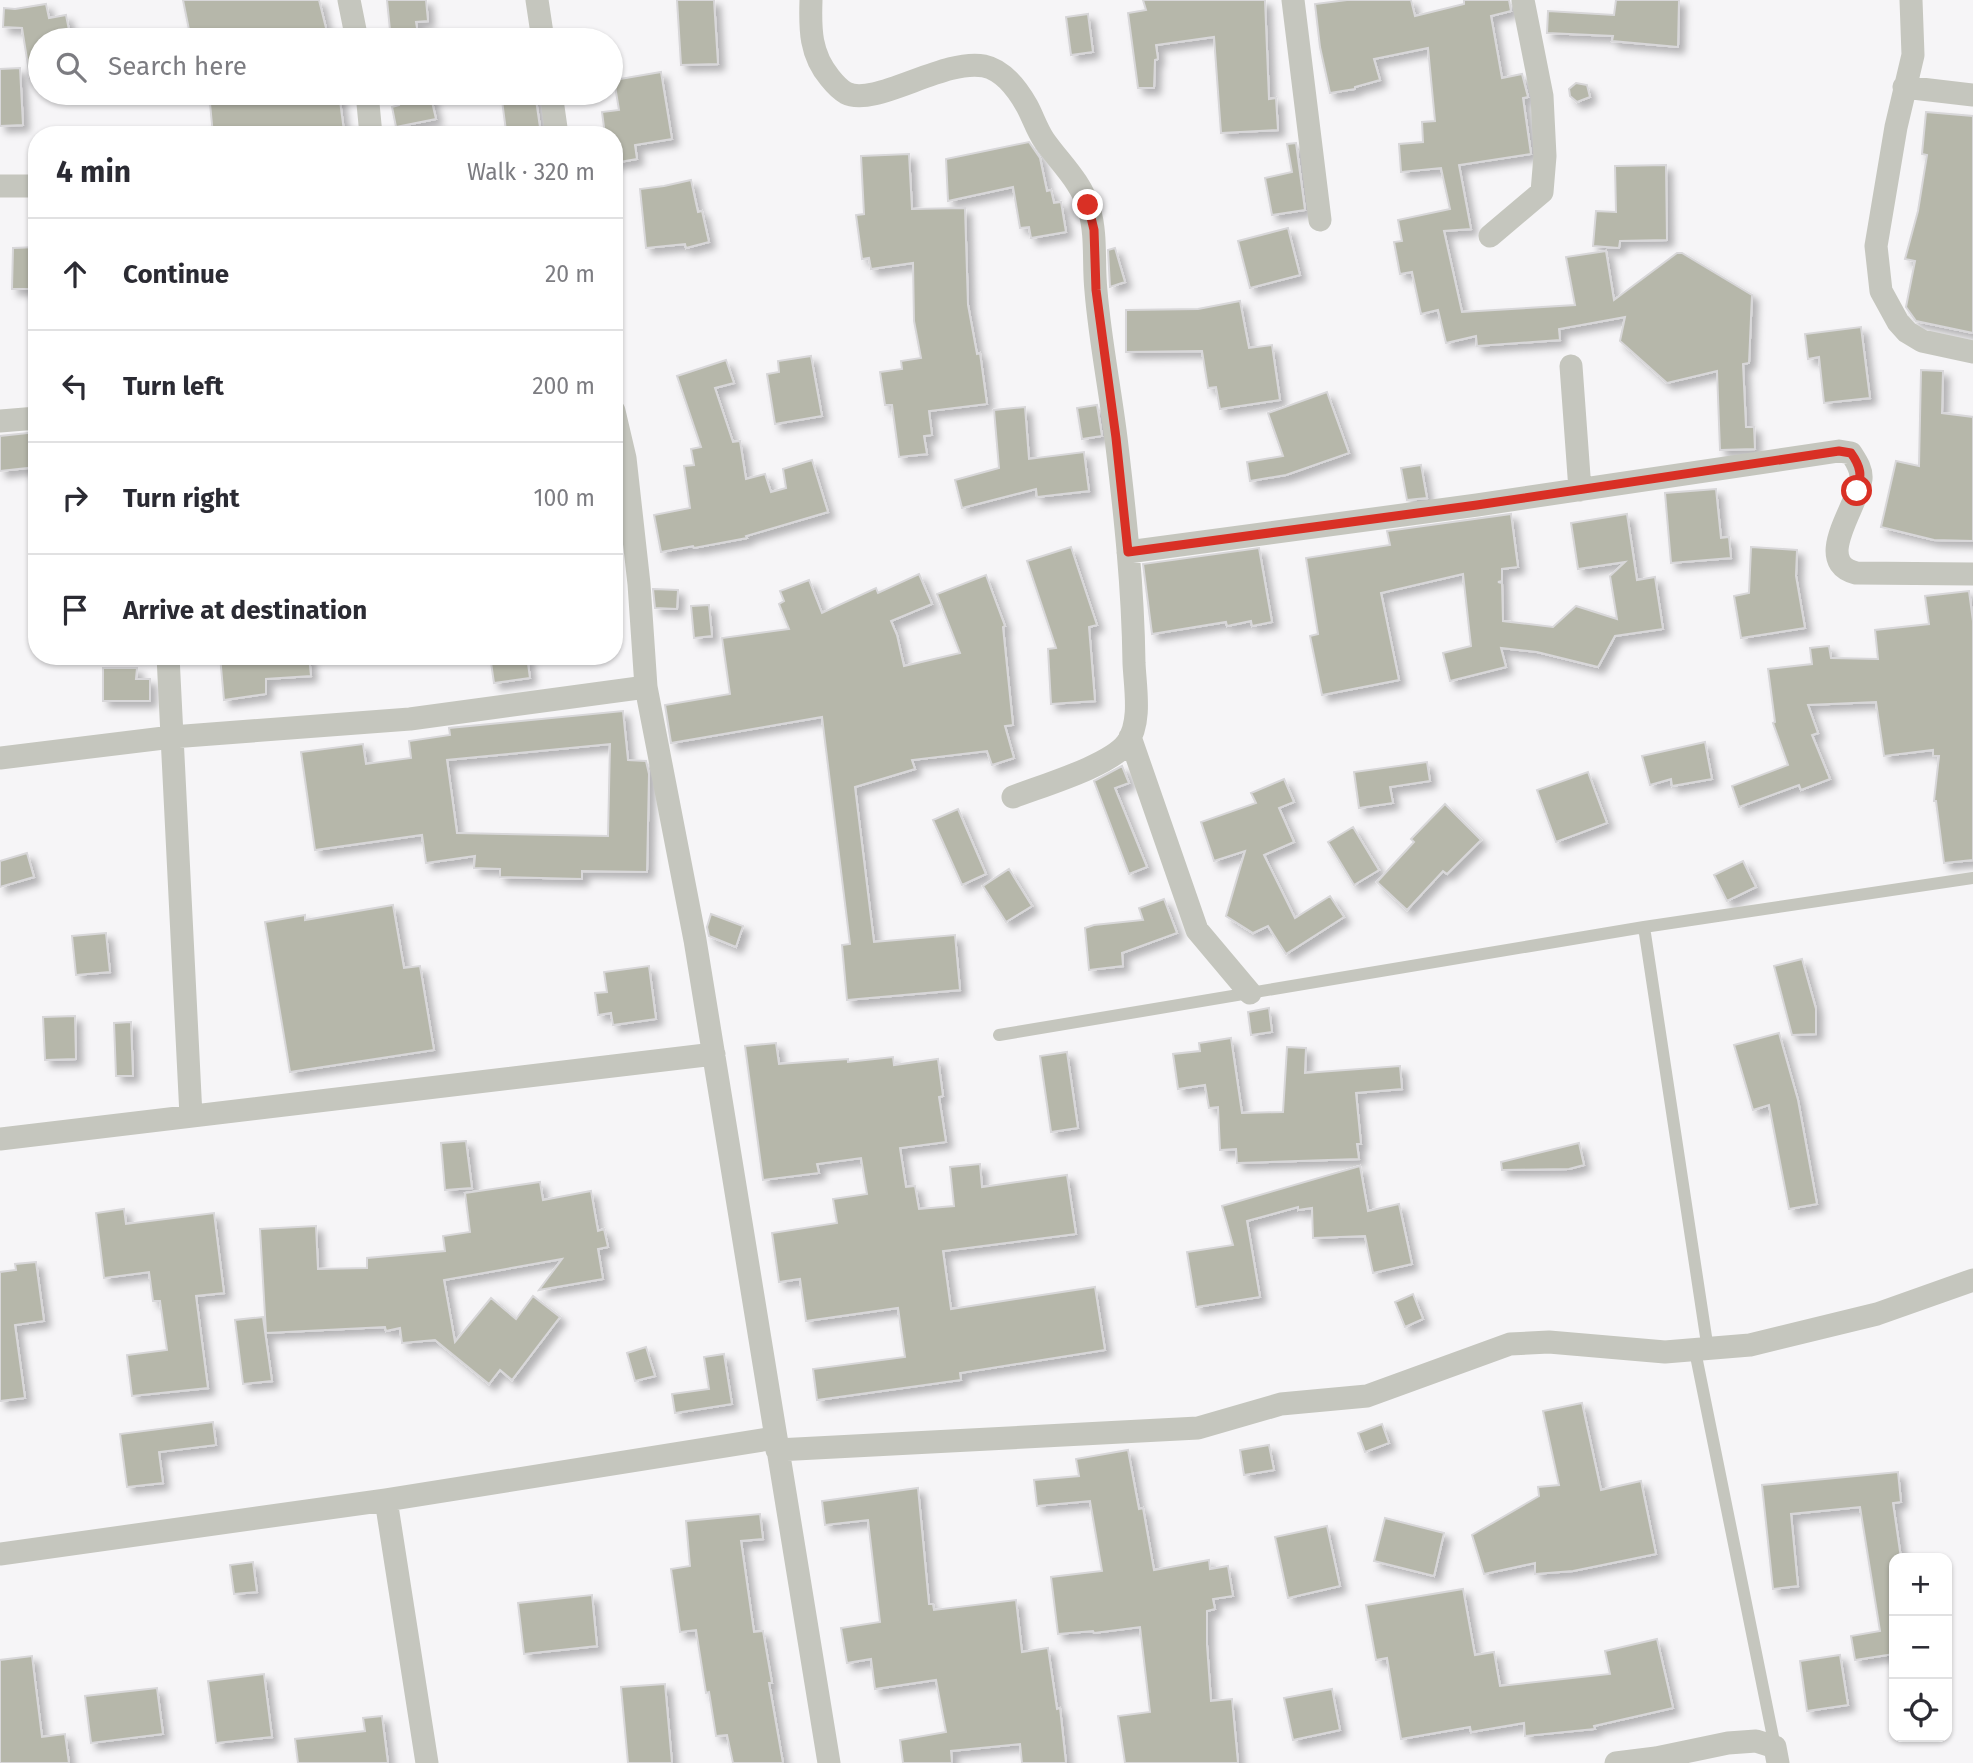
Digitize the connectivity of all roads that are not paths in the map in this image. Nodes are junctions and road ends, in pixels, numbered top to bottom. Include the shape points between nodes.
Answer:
1 (349, 0) edge
2 (537, 0) edge
3 (811, 0) edge
4 (1293, 0) edge
5 (1523, 0) edge
6 (1911, 0) edge
7 (355, 28) edge
8 (541, 28) edge
9 (1904, 87) junction
10 (1973, 95) edge
11 (368, 105) edge
12 (553, 105) edge
13 (370, 126) edge
14 (556, 126) edge
15 (0, 186) edge
16 (28, 186) edge
17 (1320, 220) dead end
18 (1490, 236) dead end
19 (1973, 352) edge
20 (1570, 366) dead end
21 (28, 419) edge
22 (0, 421) edge
23 (623, 449) edge
24 (1580, 489) junction
25 (1128, 552) junction
26 (1973, 574) edge
27 (168, 665) edge
28 (646, 687) junction
29 (172, 737) junction
30 (1130, 737) junction
31 (0, 758) edge
32 (1013, 797) dead end
33 (1973, 878) edge
34 (1644, 927) junction
35 (1250, 993) junction
36 (999, 1035) dead end
37 (714, 1054) junction
38 (191, 1116) junction
39 (0, 1139) edge
40 (1973, 1280) edge
41 (1701, 1351) junction
42 (776, 1444) junction
43 (386, 1500) junction
44 (0, 1553) edge
45 (1777, 1755) edge
46 (427, 1763) edge
47 (829, 1763) edge
48 (1616, 1763) edge

1 - 7 street
2 - 8 street
3 - 25 street via 810,36 818,61 847,94 883,91 964,65 984,66 1015,87 1043,138 1072,174 1088,205 1094,230 1096,290
4 - 17 street
5 - 18 street via 1542,96 1542,192
6 - 9 street via 1913,55
9 - 10 street
9 - 19 street via 1876,246 1881,291 1907,332 1922,341
11 - 13 street
12 - 14 street
15 - 16 street
20 - 24 street
21 - 22 street
23 - 28 street
24 - 25 street
24 - 26 street via 1839,451 1851,453 1861,478 1836,550 1840,565 1856,573
25 - 30 street via 1136,715
27 - 29 street
28 - 29 street via 410,719
28 - 37 street
29 - 31 street
29 - 38 street
30 - 32 street via 1113,756
30 - 35 street via 1197,930
33 - 34 lane
34 - 35 lane
34 - 41 lane
35 - 36 lane
37 - 38 street
37 - 42 street
38 - 39 street
40 - 41 street via 1877,1314 1750,1345
41 - 42 street via 1510,1344 1367,1396 1281,1404 1198,1429
41 - 45 lane
42 - 43 street
42 - 47 street
43 - 44 street
43 - 46 street
45 - 48 street via 1756,1741

